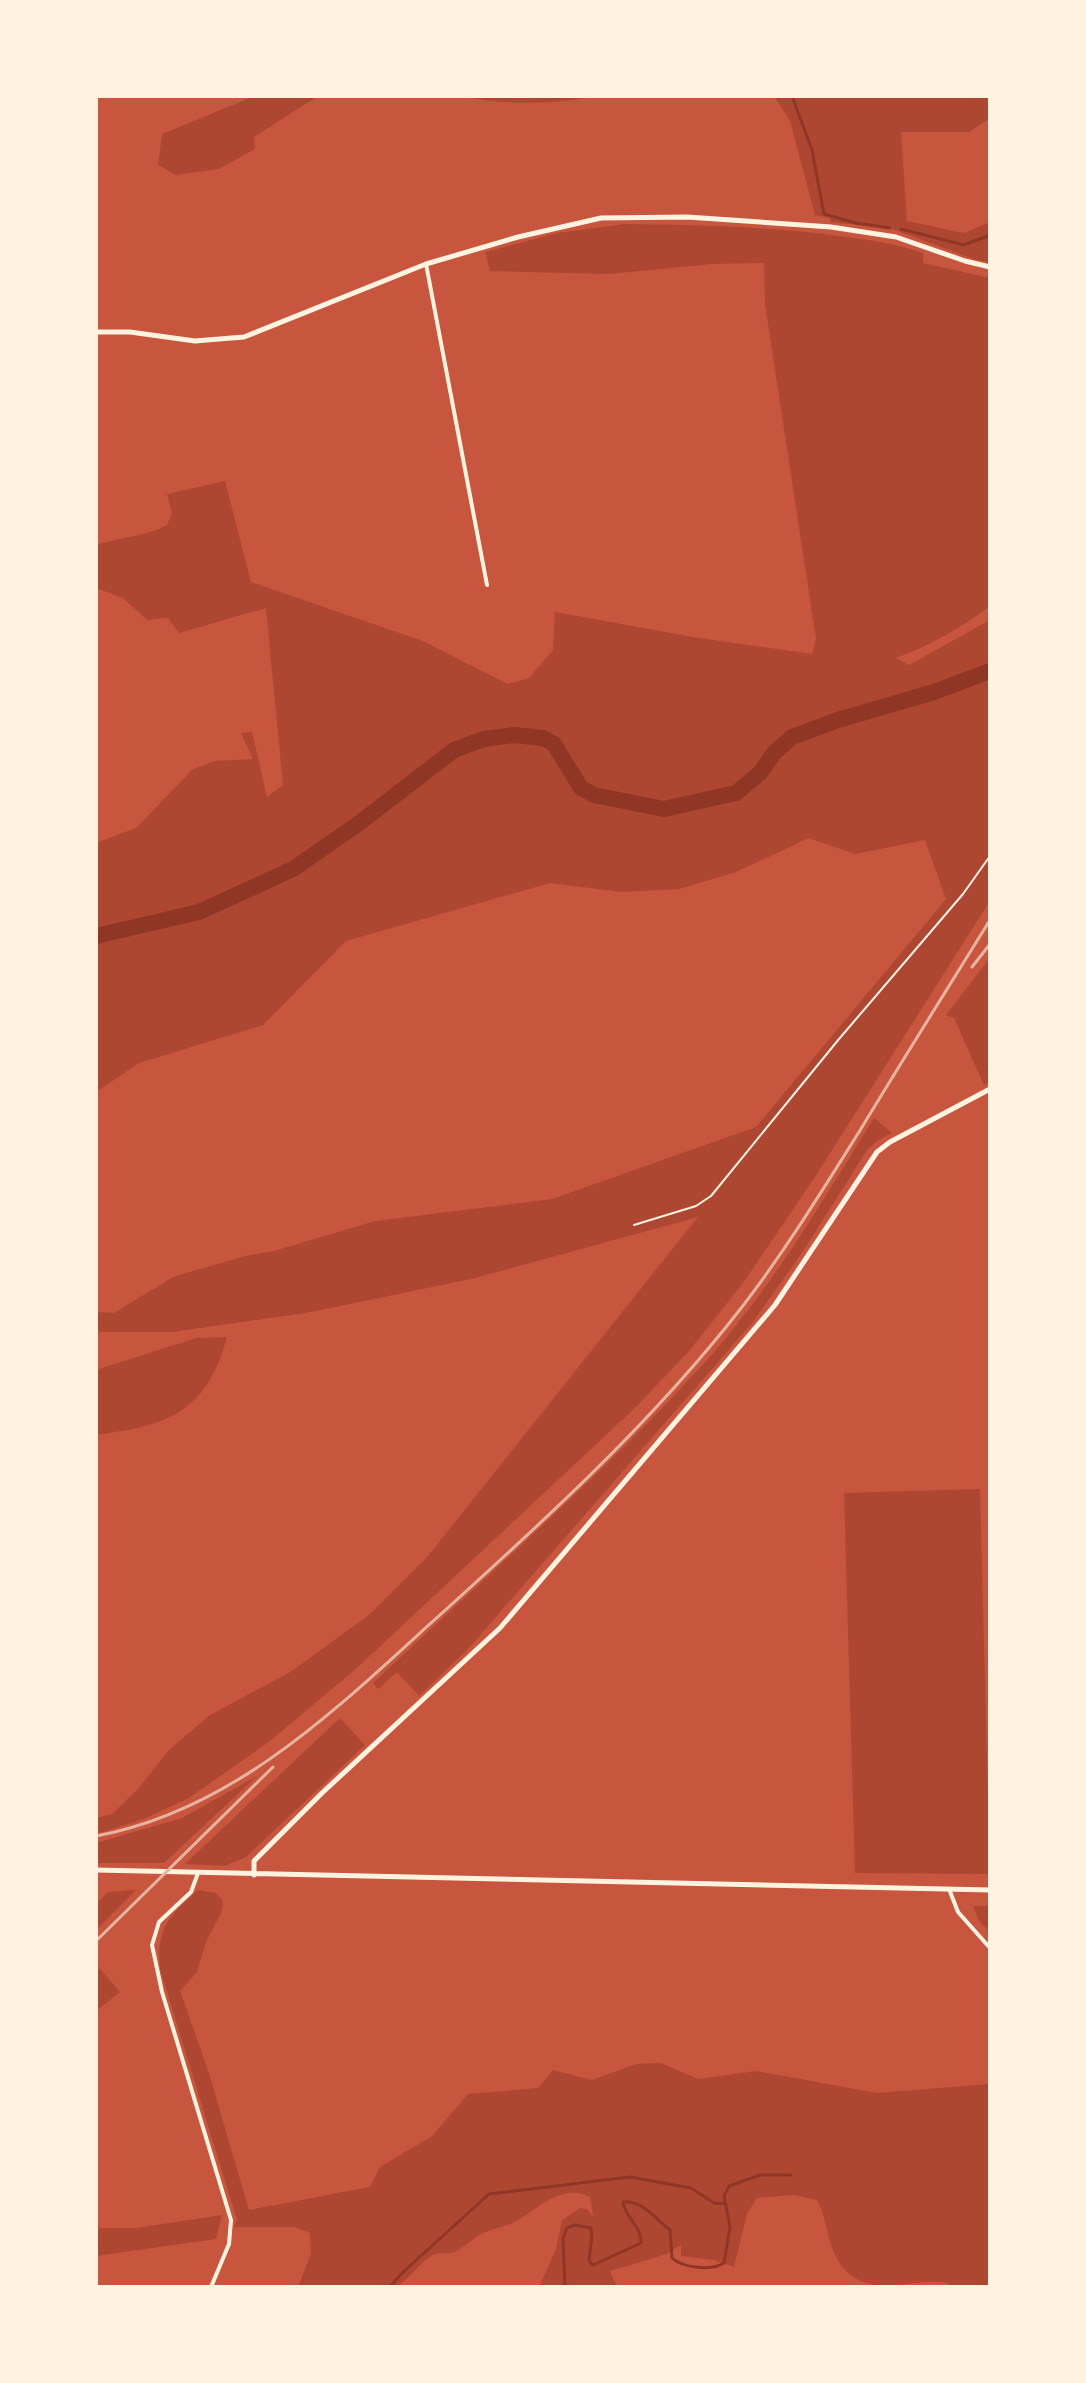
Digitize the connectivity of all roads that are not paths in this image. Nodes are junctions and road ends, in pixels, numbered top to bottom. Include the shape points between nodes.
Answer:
1 (426, 264) junction
2 (990, 267) edge
3 (96, 332) edge
4 (487, 585) dead end
5 (990, 1089) edge
6 (96, 1870) edge
7 (198, 1873) junction
8 (254, 1875) junction
9 (949, 1889) junction
10 (990, 1890) edge
11 (990, 1948) edge
12 (211, 2287) edge

1 - 2 street via 601,218 687,217 896,237
1 - 3 street via 244,337 195,341
1 - 4 street
5 - 8 street via 877,1152 775,1305 510,1617 254,1861
6 - 7 street
7 - 8 street
7 - 12 street via 191,1892 159,1922 152,1945 231,2220 229,2244
8 - 9 street
9 - 10 street
9 - 11 street via 958,1912

